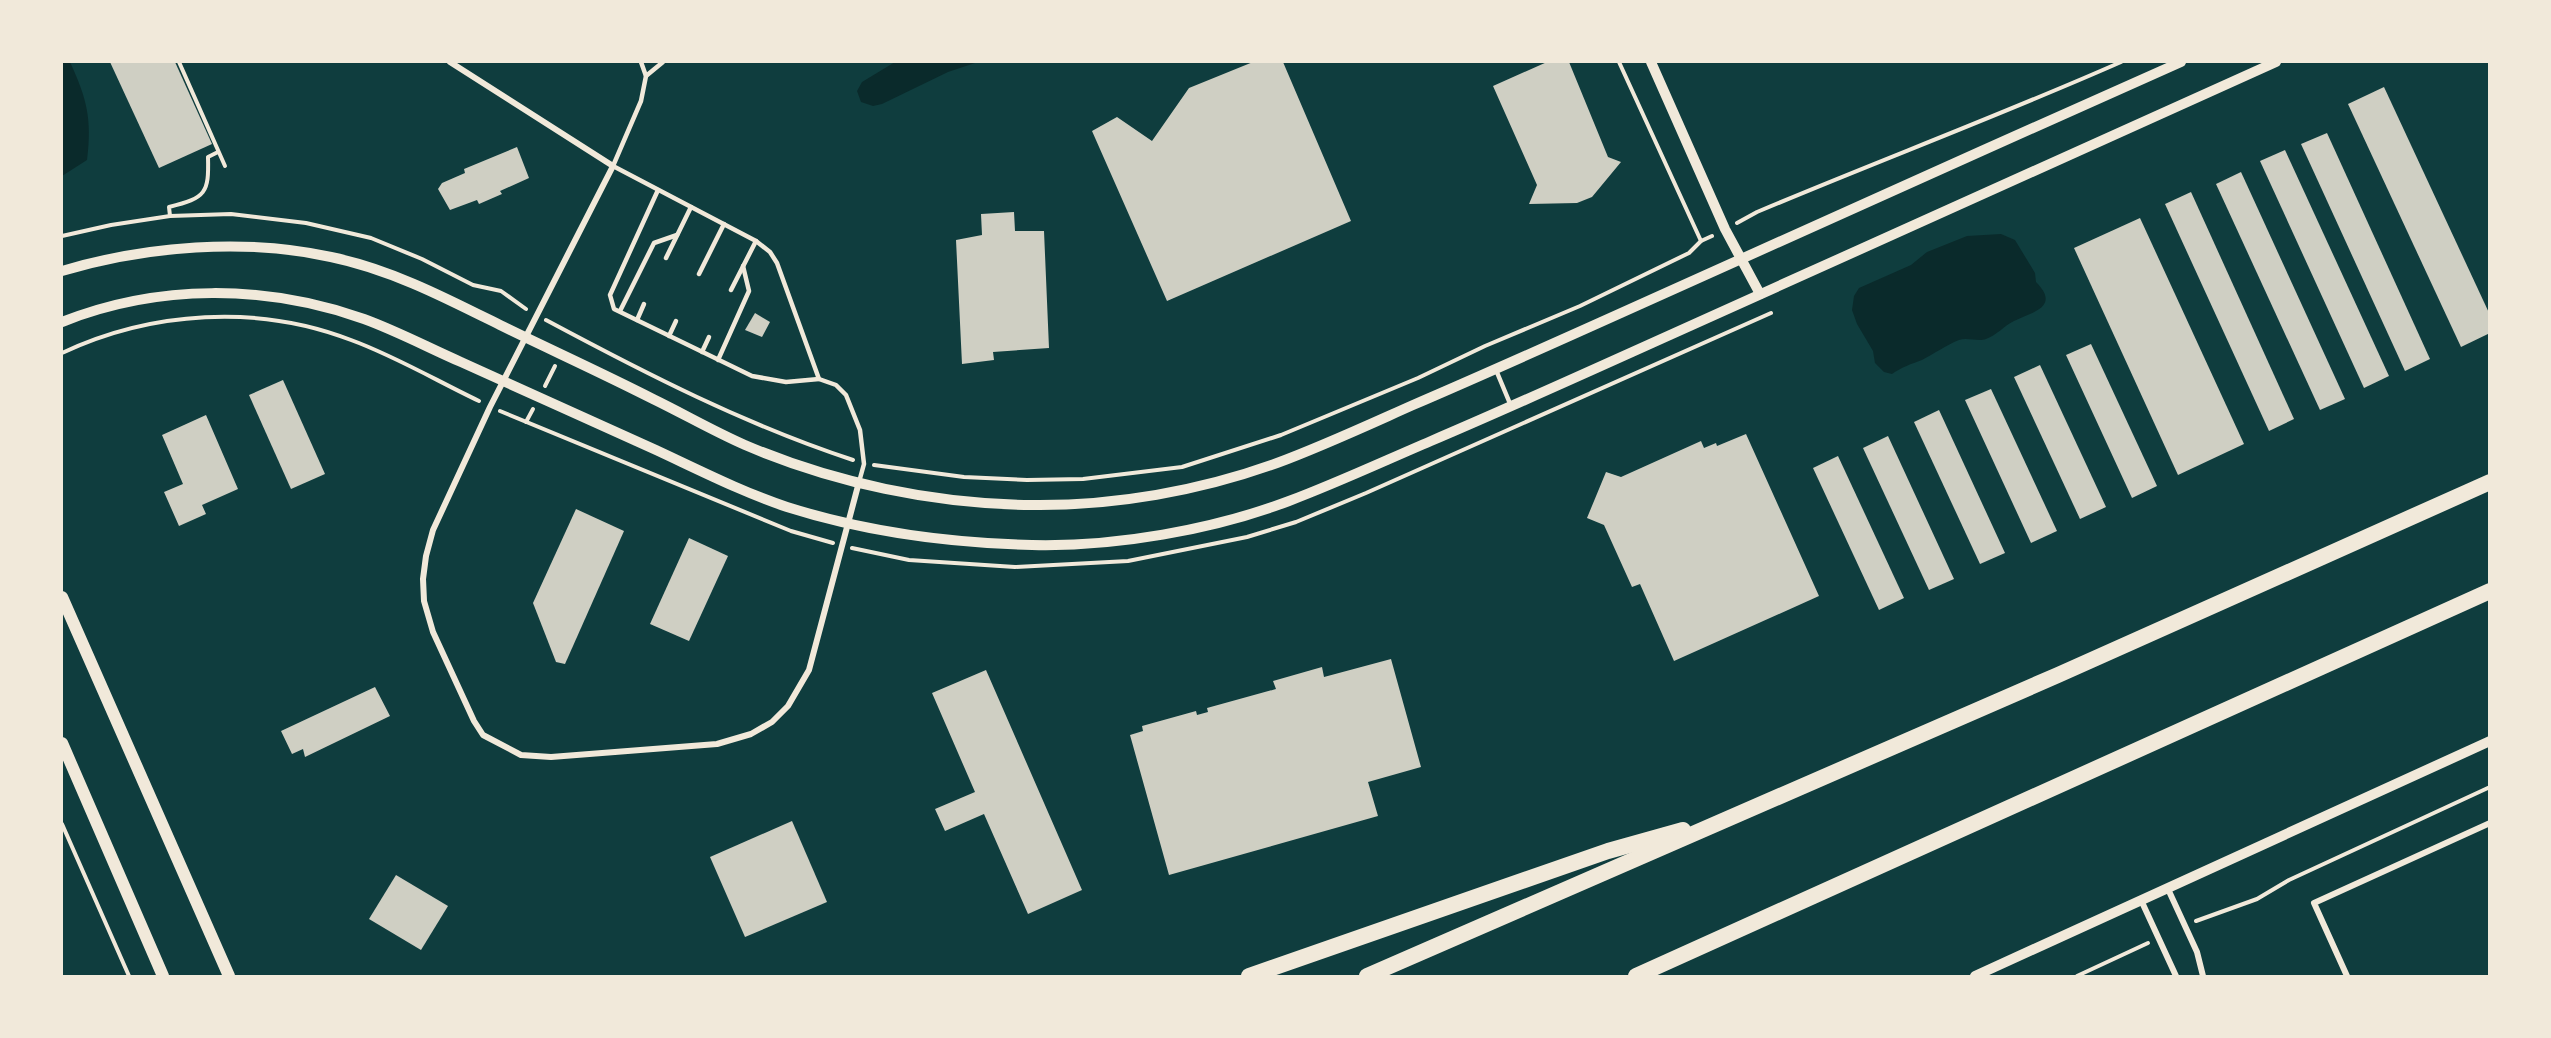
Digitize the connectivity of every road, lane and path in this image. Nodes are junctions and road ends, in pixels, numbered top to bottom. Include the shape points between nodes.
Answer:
1 (179, 62) edge
2 (450, 62) edge
3 (641, 62) edge
4 (663, 62) edge
5 (1619, 62) edge
6 (1652, 62) edge
7 (2121, 62) edge
8 (2181, 62) edge
9 (2276, 62) edge
10 (645, 76) junction
11 (218, 152) junction
12 (225, 166) dead end
13 (613, 166) junction
14 (658, 190) junction
15 (691, 207) junction
16 (1757, 212) dead end
17 (170, 216) dead end
18 (724, 225) junction
19 (677, 235) junction
20 (756, 241) junction
21 (666, 258) dead end
22 (1742, 259) junction
23 (743, 266) junction
24 (62, 271) edge
25 (699, 274) dead end
26 (731, 290) dead end
27 (1760, 294) junction
28 (644, 304) dead end
29 (620, 311) junction
30 (637, 320) junction
31 (676, 321) dead end
32 (62, 322) edge
33 (669, 336) junction
34 (525, 337) junction
35 (709, 337) dead end
36 (702, 352) junction
37 (62, 353) edge
38 (561, 355) junction
39 (718, 360) junction
40 (1496, 369) junction
41 (819, 379) junction
42 (503, 381) junction
43 (450, 387) dead end
44 (539, 397) junction
45 (1511, 406) junction
46 (864, 464) junction
47 (859, 482) junction
48 (2490, 482) edge
49 (848, 524) junction
50 (812, 538) dead end
51 (2490, 591) edge
52 (62, 597) edge
53 (2490, 741) edge
54 (62, 743) edge
55 (2490, 787) edge
56 (1748, 812) junction
57 (2490, 823) edge
58 (62, 824) edge
59 (2168, 888) junction
60 (2141, 900) junction
61 (2198, 920) dead end
62 (2140, 947) dead end
63 (1689, 953) junction
64 (129, 976) edge
65 (163, 976) edge
66 (229, 976) edge
67 (1249, 976) edge
68 (1367, 976) edge
69 (1636, 976) edge
70 (1650, 976) edge
71 (1976, 976) edge
72 (2077, 976) edge
73 (2175, 976) edge
74 (2203, 976) edge
75 (2347, 976) edge

1 - 11 path
2 - 13 street
3 - 10 lane
4 - 10 lane
5 - 46 path via 1701,241 1689,253 1418,378 1281,435 1182,467 1104,477 1027,480 964,477
6 - 22 street
7 - 16 path
8 - 22 street
9 - 27 street
10 - 13 lane via 641,102
11 - 12 path
11 - 17 path via 208,157 206,189 200,196 169,207
13 - 14 lane
13 - 34 street
14 - 15 lane
14 - 29 lane via 609,295 614,309
15 - 18 lane
15 - 19 lane
18 - 20 lane
18 - 25 lane
19 - 21 lane
19 - 29 lane via 654,243
20 - 23 lane
20 - 41 lane via 777,263
22 - 27 street
22 - 40 street
23 - 26 lane
23 - 39 lane via 749,291
24 - 34 street via 140,252 195,248 264,249 331,257 389,274
27 - 45 street
28 - 30 lane
29 - 30 lane
30 - 33 lane
31 - 33 lane
32 - 42 street via 150,297 202,293 262,296 364,319
33 - 36 lane
34 - 38 street
34 - 42 street
35 - 36 lane
36 - 39 lane
37 - 43 path via 144,324 190,317 265,319 351,339
38 - 44 path
38 - 46 path via 572,334 732,414 797,442
38 - 47 street via 741,443
39 - 41 lane via 752,376 786,382
40 - 45 lane
40 - 47 street via 1274,464 1147,496 1034,505 918,495
41 - 46 lane via 836,385 846,395 860,430
42 - 44 street
42 - 49 street via 433,530 423,579 424,601 433,632 474,721 483,735 521,755 551,757 717,744 751,734 772,722 788,706 809,670
44 - 49 street via 718,479 783,505
44 - 50 path via 526,422
45 - 49 street via 1284,504 1144,538 1034,545 973,542
46 - 47 lane
47 - 49 street
48 - 56 highway
51 - 63 highway
52 - 66 main road
53 - 59 street
54 - 65 main road
55 - 61 path via 2289,880 2257,899
56 - 67 highway via 1608,851
56 - 68 highway
57 - 75 street via 2314,903
58 - 64 path
59 - 60 street
59 - 74 street via 2198,952
60 - 71 street
60 - 73 street
62 - 72 path
63 - 69 highway
63 - 70 highway

